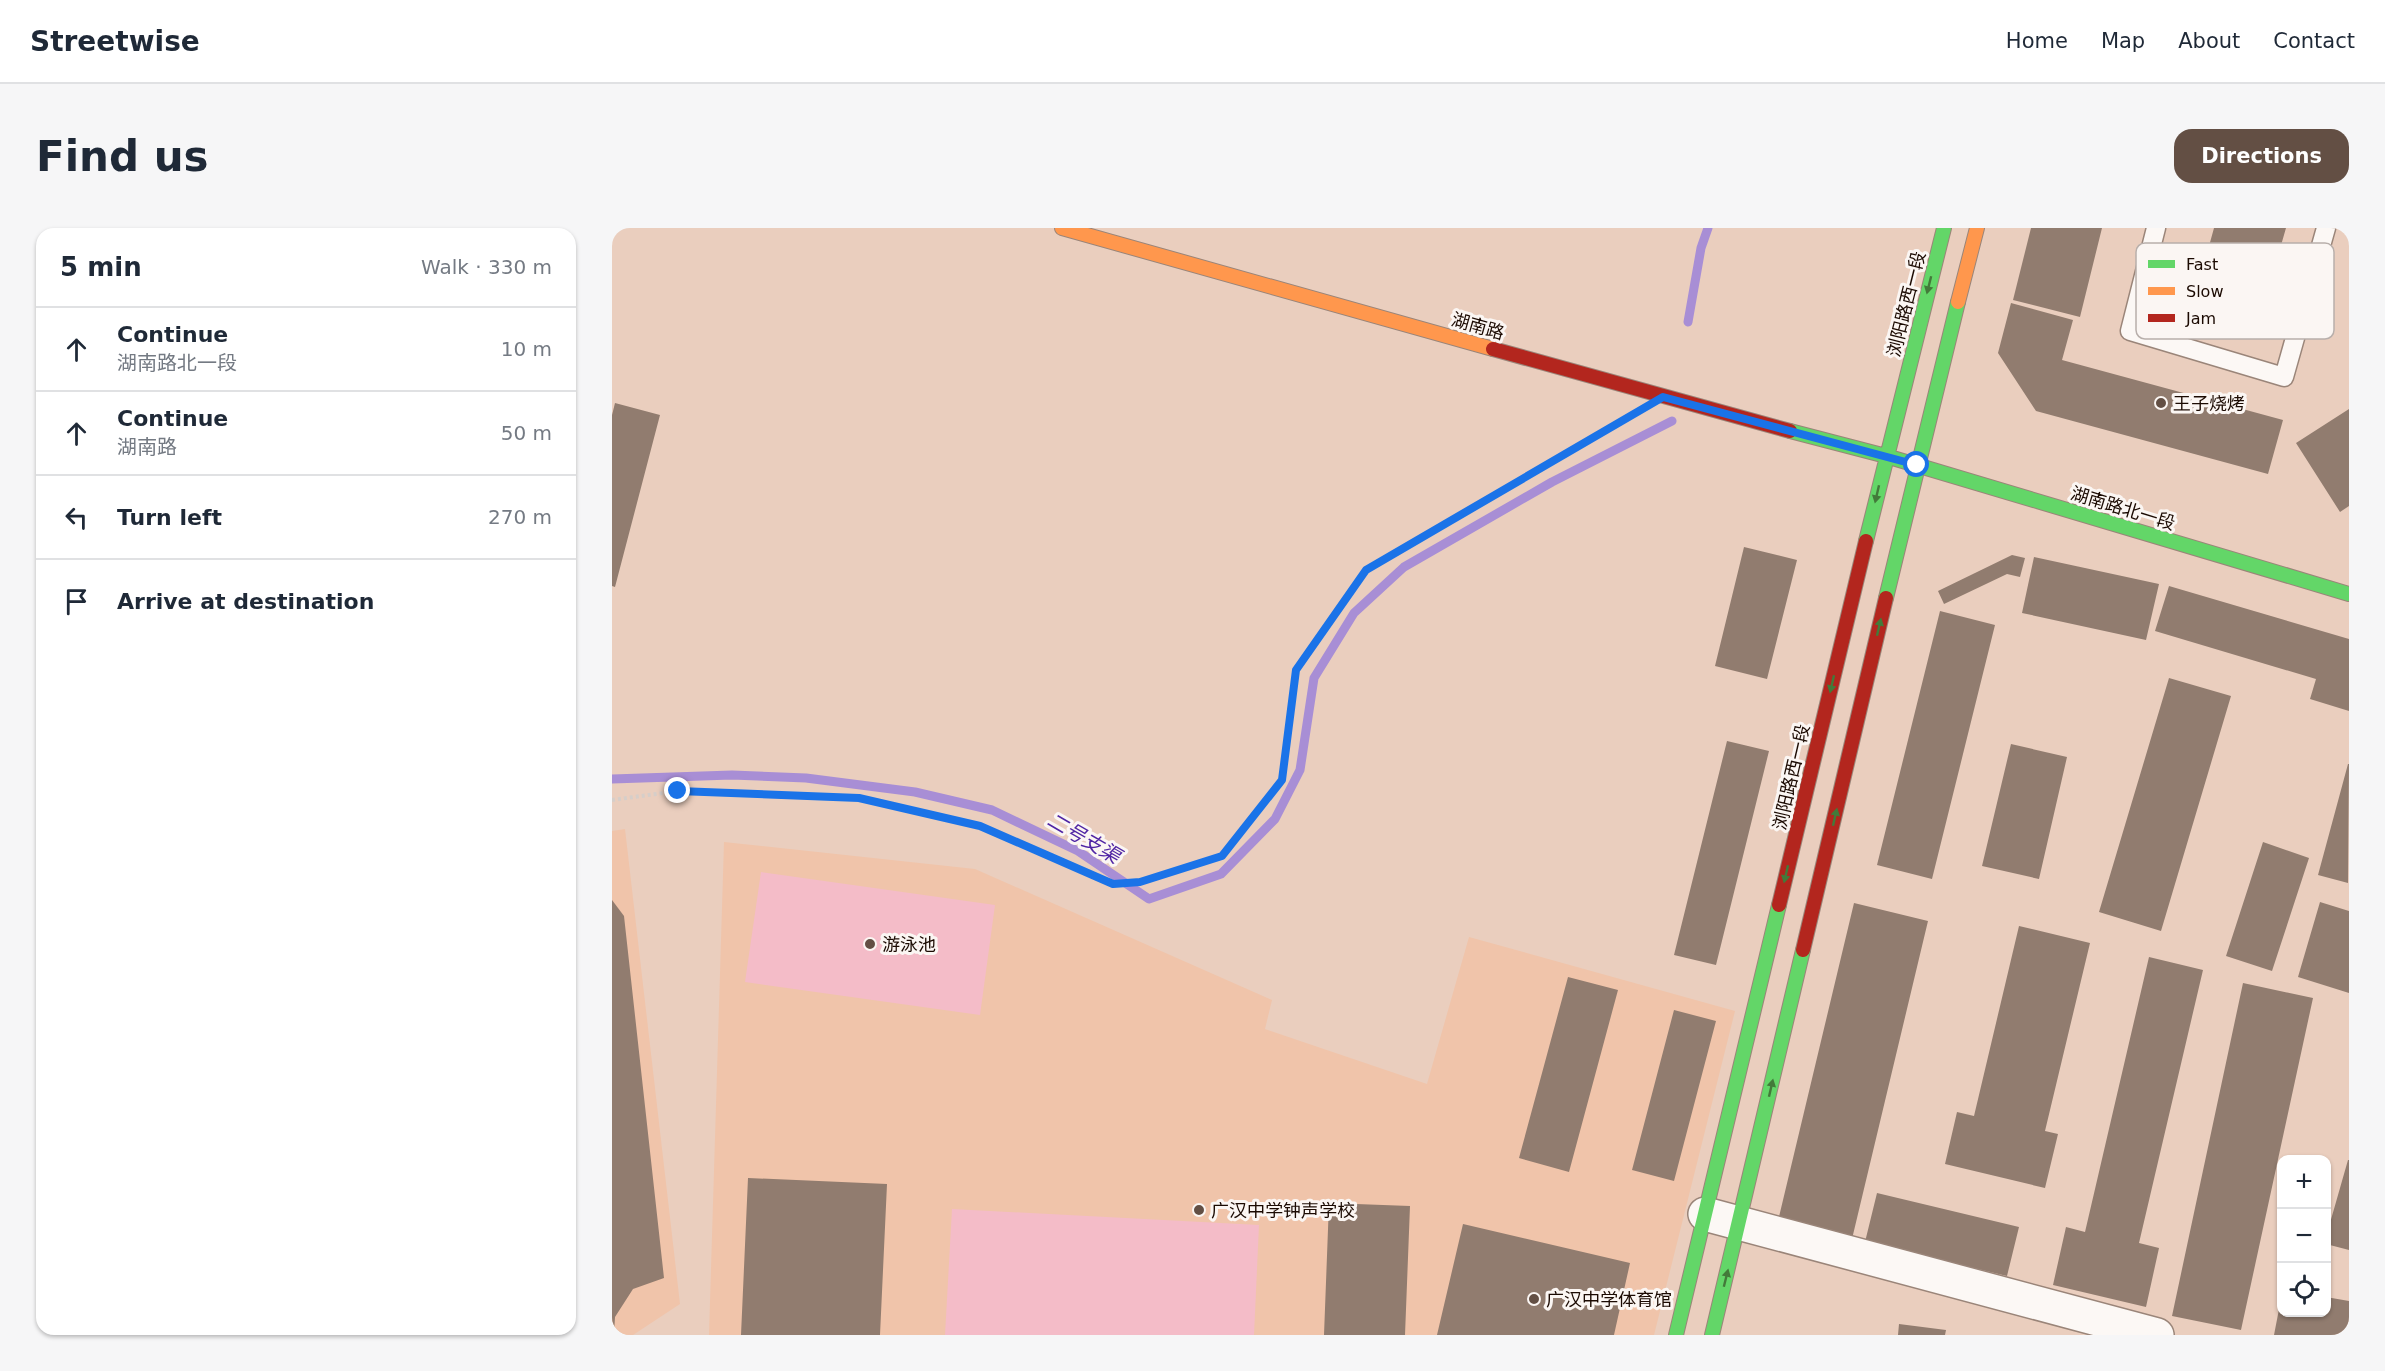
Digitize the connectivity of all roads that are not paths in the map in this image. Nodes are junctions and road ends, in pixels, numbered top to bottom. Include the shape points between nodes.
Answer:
1 (1062, 228) edge
2 (1944, 228) edge
3 (1977, 228) edge
4 (2156, 228) edge
5 (2326, 228) edge
6 (2152, 243) edge
7 (2322, 243) edge
8 (2136, 307) edge
9 (2136, 333) edge
10 (2157, 339) edge
11 (2295, 339) edge
12 (1886, 456) junction
13 (1917, 465) junction
14 (2349, 594) edge
15 (1705, 1214) junction
16 (1740, 1223) junction
17 (1676, 1335) edge
18 (1712, 1335) edge
19 (2157, 1335) edge

1 - 12 street, 湖南路
2 -> 12 street, 浏阳路西一段
3 - 13 street
4 - 6 lane
5 - 7 lane
8 - 9 lane via 2130,331
10 - 11 lane via 2284,377
12 - 13 street, 湖南路北一段
12 -> 15 street, 浏阳路西一段
13 - 14 street, 湖南路北一段
16 -> 13 street
15 - 16 street
15 - 17 street, 浏阳路西一段
18 -> 16 street
16 - 19 street

